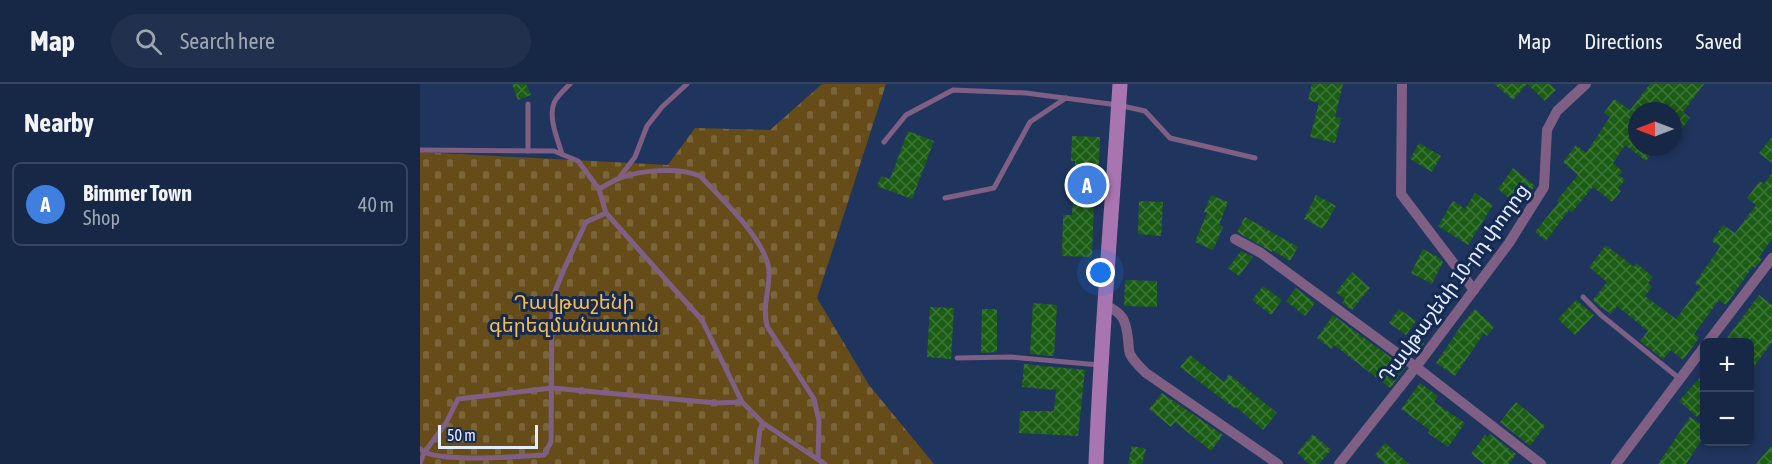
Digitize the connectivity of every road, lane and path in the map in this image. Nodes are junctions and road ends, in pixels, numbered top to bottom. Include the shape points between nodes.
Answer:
1 (570, 84) edge
2 (687, 84) edge
3 (983, 84) edge
4 (1120, 84) edge
5 (1402, 84) edge
6 (1586, 84) edge
7 (983, 91) junction
8 (1066, 98) junction
9 (528, 104) dead end
10 (1118, 105) junction
11 (884, 142) dead end
12 (420, 150) edge
13 (528, 151) junction
14 (562, 154) junction
15 (1255, 158) dead end
16 (618, 179) junction
17 (598, 189) junction
18 (945, 198) dead end
19 (606, 213) junction
20 (1235, 239) dead end
21 (1772, 258) edge
22 (1474, 290) junction
23 (1583, 297) dead end
24 (1105, 305) junction
25 (1711, 338) edge
26 (1700, 352) edge
27 (957, 358) dead end
28 (1100, 365) junction
29 (1416, 367) junction
30 (1680, 379) junction
31 (552, 388) junction
32 (742, 402) junction
33 (763, 423) junction
34 (422, 451) edge
35 (818, 459) junction
36 (420, 463) edge
37 (756, 464) edge
38 (825, 464) edge
39 (1096, 464) edge
40 (1278, 464) edge
41 (1339, 464) edge
42 (1541, 464) edge
43 (1616, 464) edge

1 - 14 lane via 553,110
2 - 16 lane via 647,126 635,158
3 - 7 lane
4 - 10 street
5 - 22 street via 1401,194
6 - 22 street, Դավթաշենի 10-րդ փողոց via 1557,111 1547,130 1544,187
7 - 8 lane
7 - 11 lane via 953,90 906,115
8 - 10 lane
8 - 18 lane via 1030,122 994,188
9 - 13 lane
10 - 15 lane via 1145,111 1170,138
10 - 24 street
12 - 13 lane
13 - 14 lane
14 - 17 lane via 578,161
16 - 17 lane
16 - 35 lane via 645,172 692,172 738,216 762,250 769,269 764,313 767,326 814,399 819,421
17 - 19 lane
19 - 31 lane via 586,222 552,299
19 - 32 lane via 702,320
20 - 29 street via 1261,253
21 - 25 street
22 - 29 street, Դավթաշենի 10-րդ փողոց
23 - 30 lane
24 - 28 street
24 - 40 street via 1122,315 1135,363
26 - 30 street
27 - 28 lane via 1011,357
28 - 39 street
29 - 41 street, Դավթաշենի 10-րդ փողոց
29 - 42 street
30 - 43 street
31 - 32 lane
31 - 34 lane via 458,399 446,423
31 - 34 lane via 551,442 544,455 444,458
32 - 33 lane
33 - 35 lane
33 - 37 lane
34 - 36 lane
35 - 38 lane

